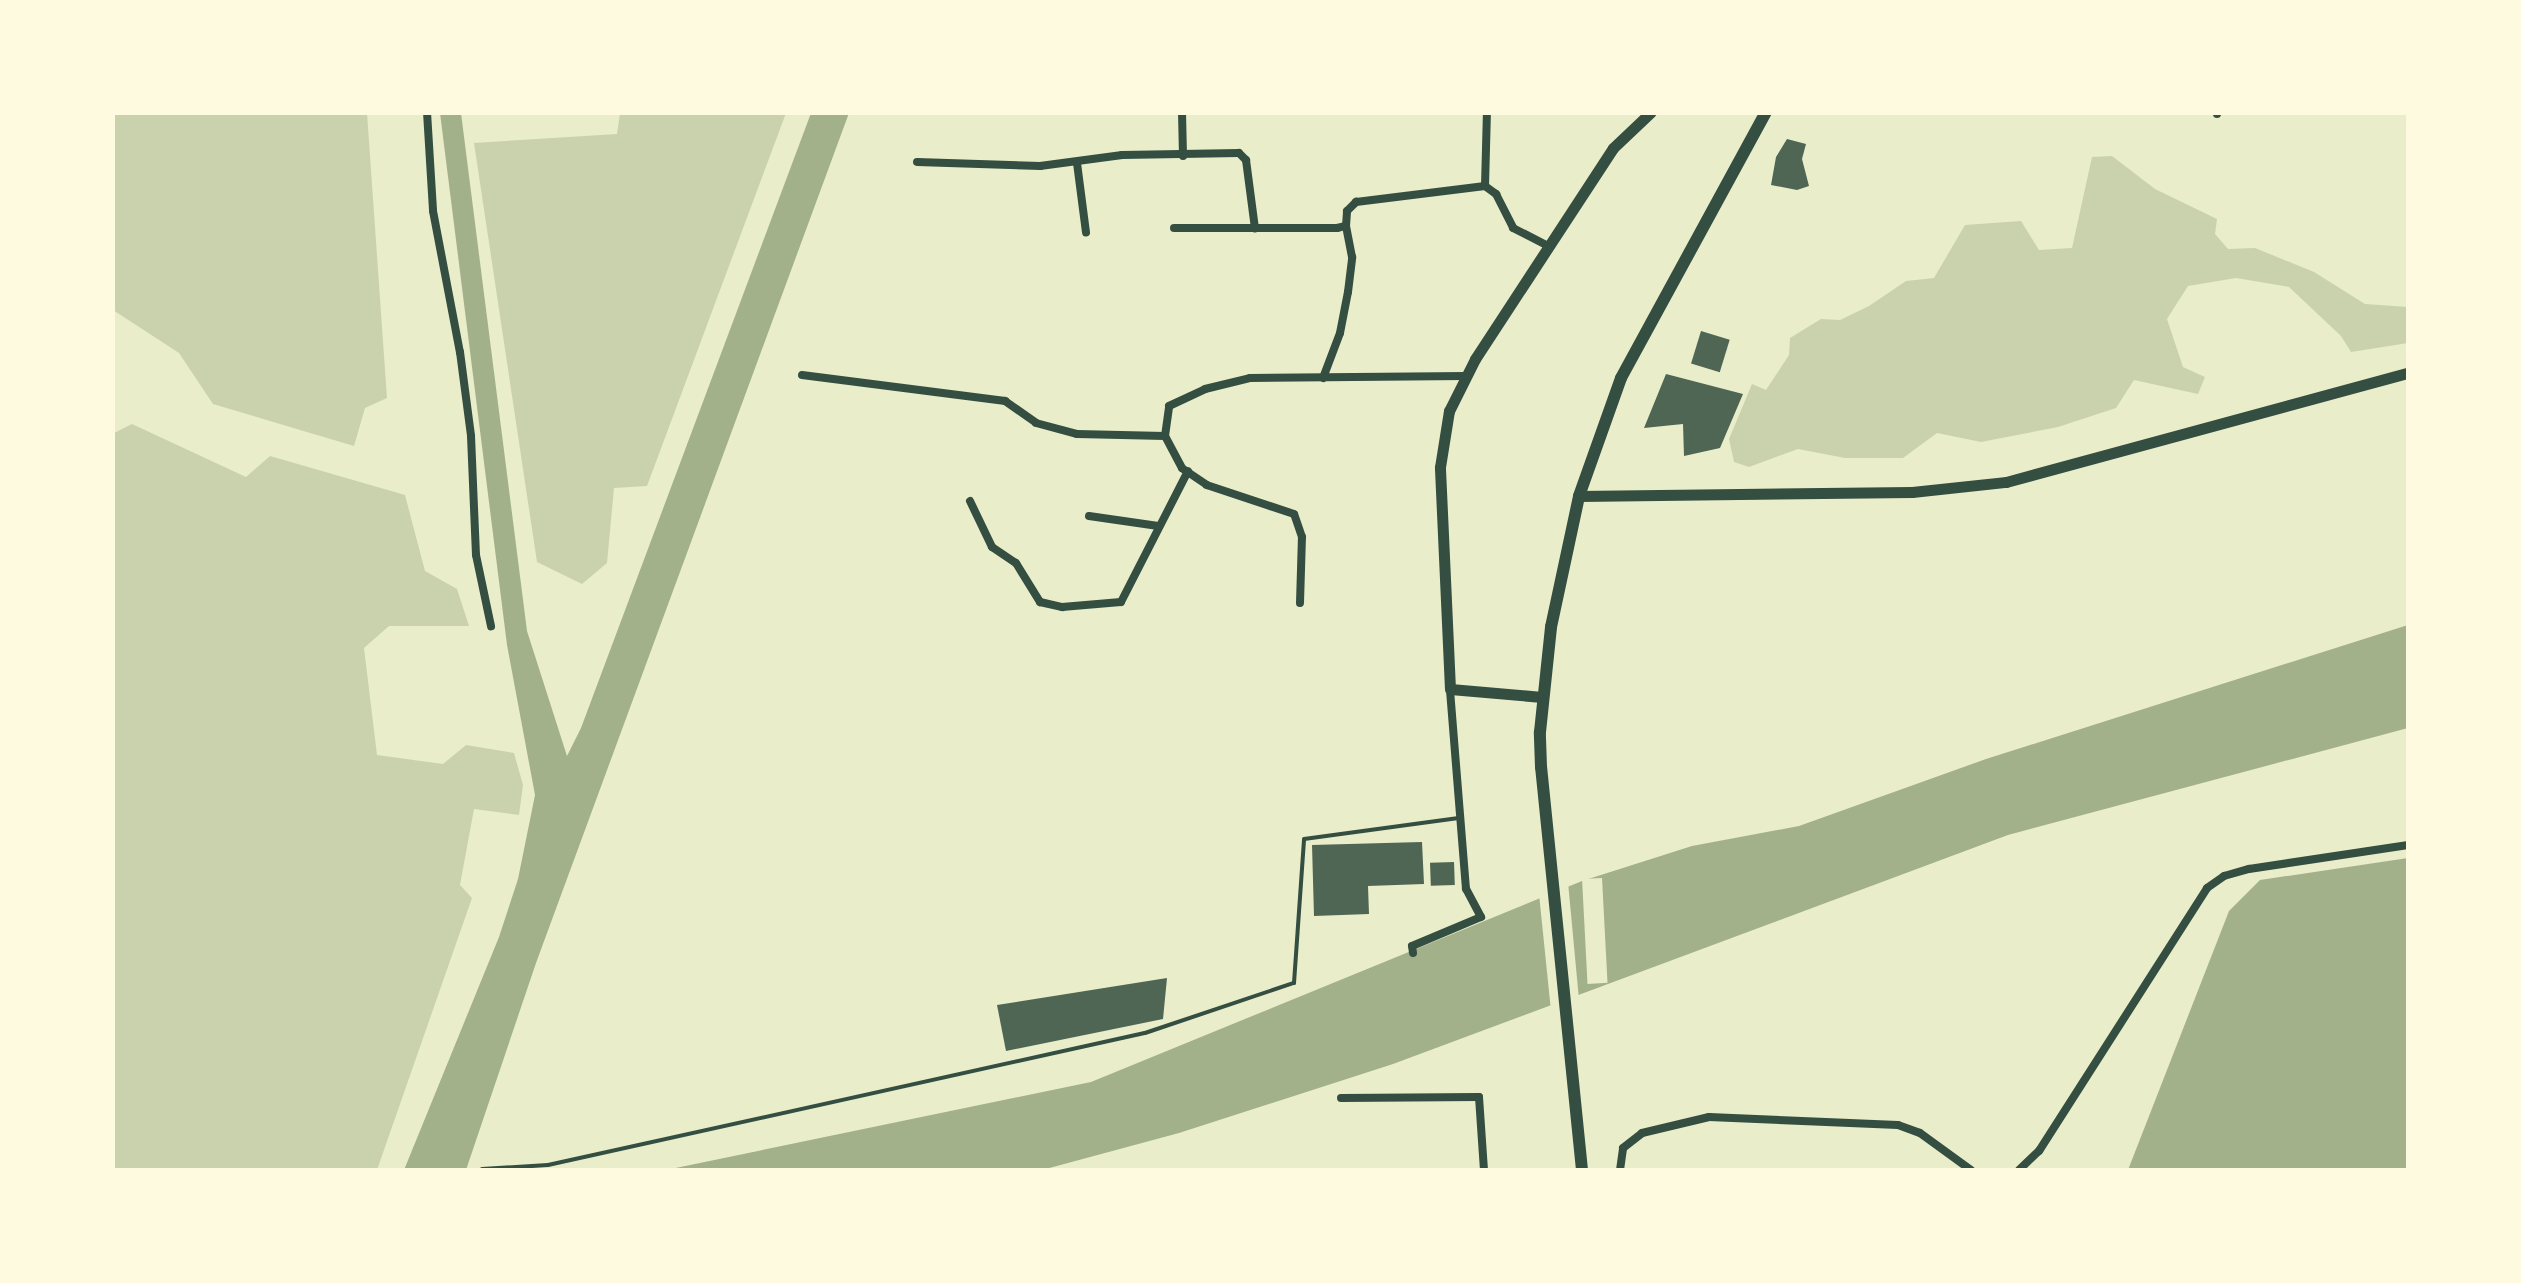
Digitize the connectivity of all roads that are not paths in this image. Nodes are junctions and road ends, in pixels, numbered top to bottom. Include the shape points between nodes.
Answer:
1 (427, 112) edge
2 (1182, 112) edge
3 (1487, 112) edge
4 (1651, 112) edge
5 (1766, 112) edge
6 (1636, 118) edge
7 (1183, 156) junction
8 (917, 162) dead end
9 (1077, 163) junction
10 (1485, 186) junction
11 (1346, 226) junction
12 (1174, 228) dead end
13 (1254, 228) junction
14 (1086, 232) dead end
15 (1548, 246) junction
16 (2408, 373) edge
17 (802, 376) dead end
18 (1466, 376) junction
19 (1323, 378) junction
20 (1165, 436) junction
21 (1188, 472) junction
22 (1579, 496) junction
23 (970, 501) dead end
24 (1089, 516) dead end
25 (1158, 526) junction
26 (1300, 603) dead end
27 (491, 626) dead end
28 (1450, 689) junction
29 (1542, 697) junction
30 (1458, 818) junction
31 (2408, 845) edge
32 (1413, 953) dead end
33 (1340, 1098) dead end
34 (482, 1169) edge
35 (1484, 1170) edge
36 (1582, 1170) edge
37 (1620, 1170) edge
38 (1971, 1170) edge
39 (2019, 1170) edge

1 - 27 street via 433,211 460,352 476,555
2 - 7 street
3 - 10 street
4 - 6 main road
5 - 22 highway via 1638,343
6 - 15 main road
7 - 9 street
7 - 13 street via 1244,154
8 - 9 street
9 - 14 street
10 - 11 street via 1356,202
10 - 15 street via 1513,228
11 - 13 street
11 - 19 street via 1352,256 1348,292
12 - 13 street
15 - 18 main road
16 - 22 main road via 2006,482 1912,492
17 - 20 street via 1005,401 1036,422 1077,434
18 - 19 street
18 - 28 main road via 1449,411 1440,467
19 - 20 street via 1250,378 1181,397 1169,406
20 - 21 street
21 - 25 street
21 - 26 street via 1294,514 1302,536
22 - 29 highway
23 - 25 street via 992,547 1016,563 1048,607 1121,602
24 - 25 street
28 - 29 main road
28 - 30 street
29 - 36 highway via 1548,858
30 - 32 street via 1466,889 1480,917 1412,946
30 - 34 lane via 1304,838 1294,983 1145,1033 548,1165
31 - 39 street via 2249,869 2207,888 2039,1151
33 - 35 street via 1479,1097
37 - 38 street via 1623,1148 1642,1133 1709,1117 1898,1125 1920,1132

